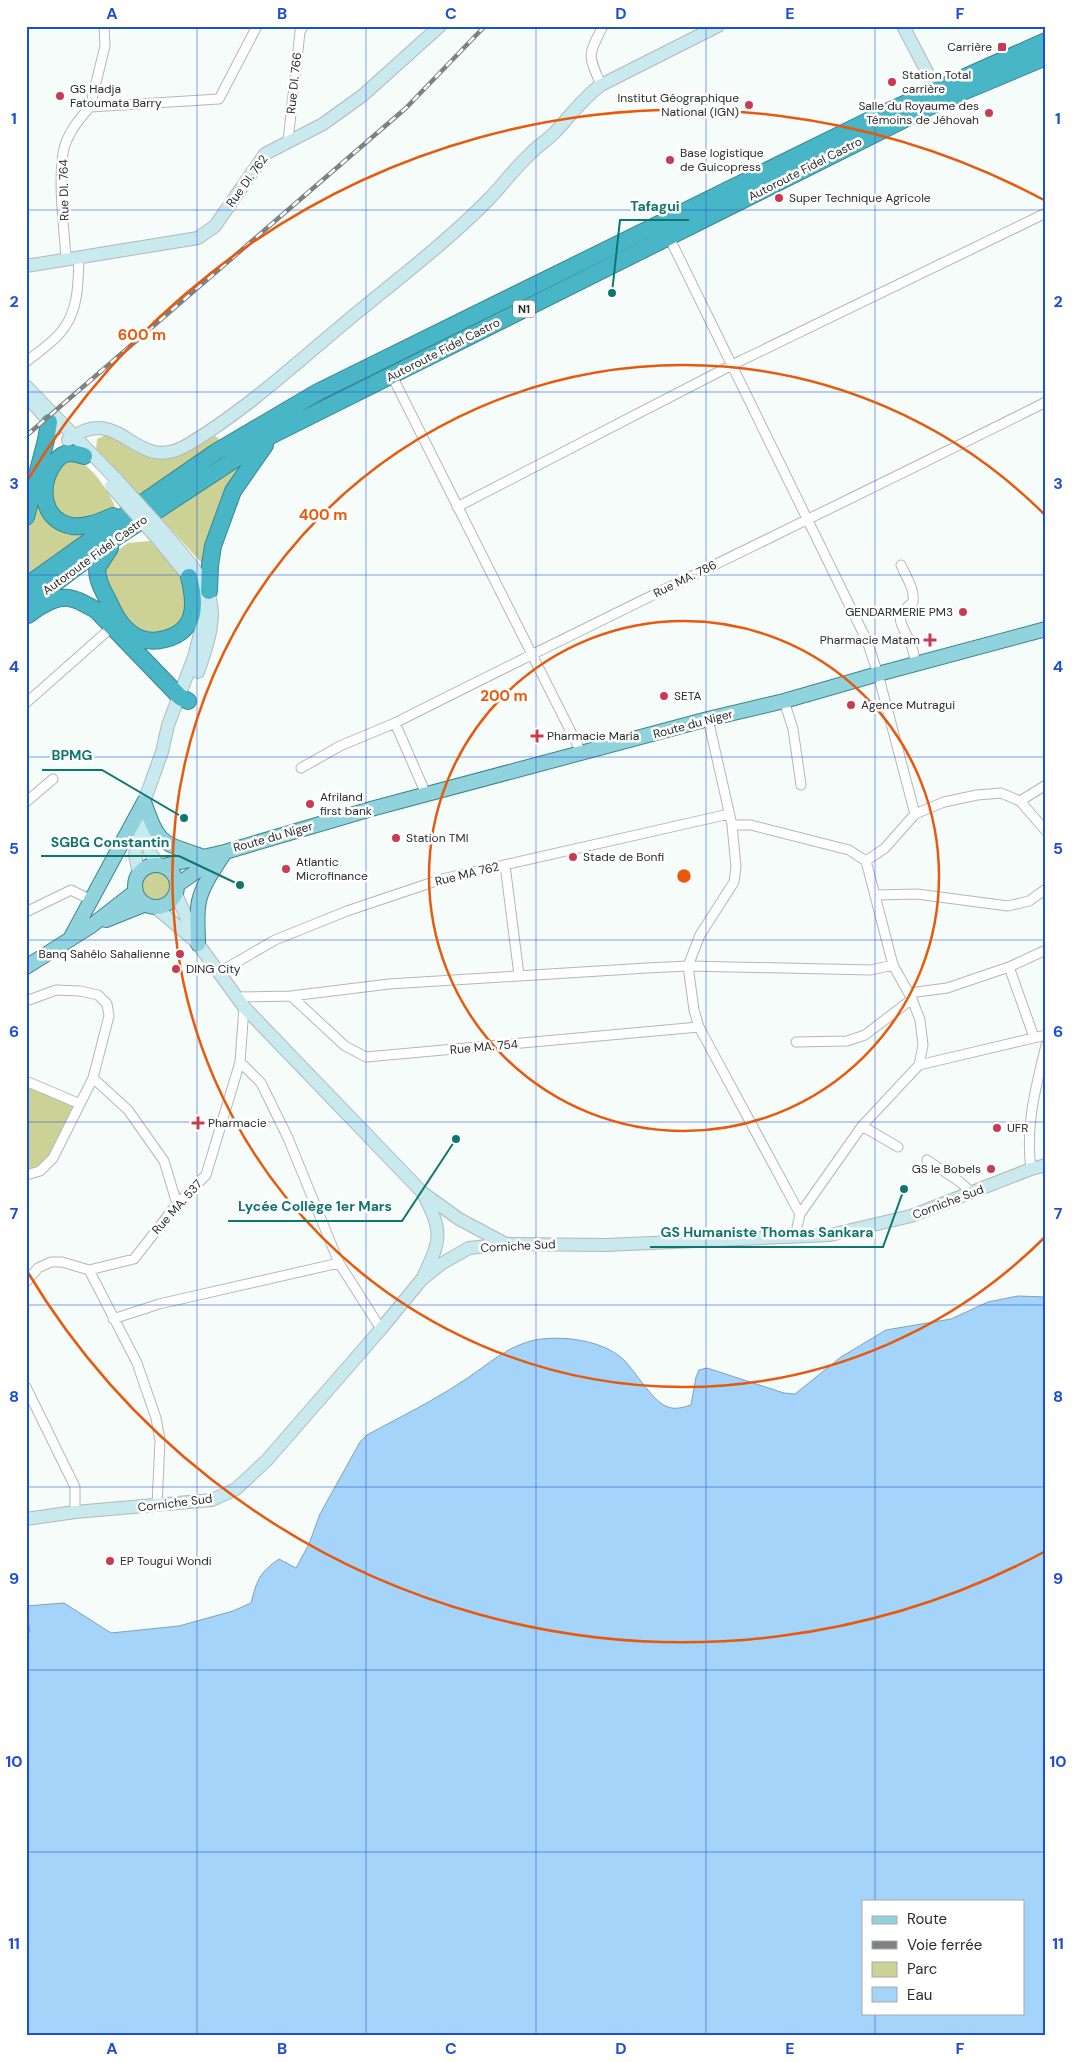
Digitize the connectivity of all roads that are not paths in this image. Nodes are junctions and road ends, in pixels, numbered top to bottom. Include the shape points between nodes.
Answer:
1 (104, 26) edge
2 (257, 26) edge
3 (303, 26) edge
4 (440, 26) edge
5 (603, 26) edge
6 (718, 26) edge
7 (903, 26) edge
8 (1046, 41) edge
9 (1046, 57) edge
10 (601, 85) junction
11 (936, 89) junction
12 (90, 107) junction
13 (288, 141) junction
14 (1046, 212) edge
15 (669, 237) junction
16 (79, 257) junction
17 (66, 259) junction
18 (26, 266) edge
19 (26, 362) edge
20 (732, 365) junction
21 (392, 376) junction
22 (26, 386) edge
23 (26, 396) edge
24 (1046, 402) edge
25 (49, 422) junction
26 (272, 435) junction
27 (74, 445) junction
28 (38, 474) junction
29 (144, 501) junction
30 (457, 507) junction
31 (26, 517) edge
32 (809, 520) junction
33 (127, 530) junction
34 (161, 535) junction
35 (901, 565) dead end
36 (189, 577) junction
37 (26, 586) edge
38 (209, 591) junction
39 (71, 598) junction
40 (26, 605) edge
41 (26, 616) edge
42 (26, 623) edge
43 (112, 627) junction
44 (1046, 629) edge
45 (531, 654) junction
46 (916, 664) junction
47 (878, 674) junction
48 (184, 699) junction
49 (784, 701) junction
50 (26, 703) edge
51 (708, 719) junction
52 (395, 723) junction
53 (582, 754) junction
54 (301, 768) dead end
55 (53, 779) dead end
56 (801, 785) dead end
57 (1046, 785) edge
58 (426, 794) junction
59 (1020, 801) junction
60 (26, 802) edge
61 (144, 802) junction
62 (729, 814) junction
63 (915, 814) junction
64 (140, 819) junction
65 (732, 825) junction
66 (1046, 831) edge
67 (225, 852) junction
68 (201, 856) junction
69 (866, 860) junction
70 (505, 865) junction
71 (161, 866) junction
72 (139, 874) junction
73 (1046, 889) edge
74 (176, 890) junction
75 (136, 891) junction
76 (875, 895) junction
77 (91, 900) junction
78 (150, 906) junction
79 (26, 912) edge
80 (91, 926) junction
81 (70, 939) junction
82 (198, 944) junction
83 (1046, 950) edge
84 (893, 965) junction
85 (688, 966) junction
86 (26, 967) edge
87 (1009, 967) junction
88 (218, 973) junction
89 (519, 975) junction
90 (291, 996) junction
91 (911, 996) junction
92 (26, 1001) edge
93 (240, 1002) junction
94 (699, 1027) junction
95 (1046, 1035) edge
96 (1034, 1037) junction
97 (796, 1042) dead end
98 (1046, 1045) edge
99 (240, 1062) junction
100 (919, 1065) junction
101 (93, 1078) junction
102 (26, 1081) edge
103 (80, 1104) junction
104 (862, 1126) junction
105 (898, 1146) dead end
106 (927, 1160) dead end
107 (1046, 1165) edge
108 (1031, 1169) junction
109 (26, 1175) edge
110 (423, 1193) junction
111 (972, 1193) junction
112 (177, 1204) junction
113 (800, 1214) junction
114 (795, 1237) junction
115 (506, 1244) junction
116 (339, 1264) junction
117 (90, 1270) junction
118 (422, 1279) junction
119 (26, 1282) edge
120 (113, 1319) junction
121 (381, 1329) junction
122 (26, 1387) edge
123 (157, 1506) junction
124 (75, 1512) junction
125 (26, 1519) edge

1 - 12 street via 106,46
2 - 12 street via 218,100
3 - 13 street, Rue DI. 766
4 - 13 main road, Rue DI. 762 via 362,96 323,124
5 - 10 street via 592,46 590,58
6 - 10 main road
7 - 11 main road
8 - 11 highway, Autoroute Fidel Castro / N1
9 - 15 highway, Autoroute Fidel Castro / N1 via 941,101
10 - 27 main road via 441,245 243,408 173,452 157,454 106,427 96,427
11 - 29 highway, Autoroute Fidel Castro / N1 via 318,392 216,452
12 - 17 street, Rue DI. 764 via 76,122 63,153
13 - 16 main road, Rue DI. 762 via 265,154 215,226 198,238
14 - 20 street
15 - 20 street
15 - 21 highway, Autoroute Fidel Castro / N1
16 - 17 main road, Rue DI. 762
16 - 19 street via 76,303 67,325
17 - 18 main road, Rue DI. 762
20 - 30 street
20 - 32 street
21 - 26 highway, Autoroute Fidel Castro / N1
21 - 30 street
22 - 27 main road
23 - 25 main road
24 - 32 street, Rue MA. 786
25 - 27 main road
25 - 28 highway
26 - 33 highway, Autoroute Fidel Castro / N1
26 - 38 highway via 233,491 213,546
27 - 28 highway via 52,455
27 - 29 highway via 54,464 48,475 44,493 49,512 74,526 97,523
27 - 34 main road, bridge
28 - 31 highway
29 - 37 highway, Autoroute Fidel Castro / N1
30 - 45 street
32 - 45 street, Rue MA. 786
32 - 47 street via 867,640
33 - 36 highway via 105,554 97,568 97,576 118,621 132,634 155,641 183,632 193,612 194,595
33 - 40 highway, Autoroute Fidel Castro / N1
34 - 36 main road
34 - 38 main road via 198,572
35 - 46 street via 914,597 903,610 900,624 910,640
36 - 48 main road via 202,607 202,626
38 - 48 main road via 213,612 211,630
39 - 41 highway via 52,601
39 - 42 street via 49,607
39 - 43 highway via 96,610
43 - 48 highway
43 - 50 street
44 - 46 main road, Route du Niger
45 - 52 street, Rue MA. 786
45 - 53 street
46 - 47 main road, Route du Niger
47 - 49 main road, Route du Niger
47 - 63 street
48 - 61 main road via 168,725
49 - 51 main road, Route du Niger
49 - 56 street via 793,729
51 - 53 main road, Route du Niger
51 - 62 street
52 - 54 street, Rue MA. 786 via 340,746
52 - 58 street
53 - 58 main road, Route du Niger
55 - 60 street
57 - 59 street
58 - 67 main road, Route du Niger
59 - 63 street via 1001,793 977,795 944,802
59 - 66 street
61 - 64 main road
61 - 68 main road via 154,831 162,840
61 - 77 main road
62 - 65 street
62 - 70 street, Rue MA 762
63 - 69 street via 885,848
64 - 71 main road via 150,852
64 - 72 main road via 135,855
65 - 69 street via 751,825 849,850
65 - 85 street via 736,853 734,882 700,935
67 - 68 main road, Route du Niger
67 - 74 main road, Route du Niger
67 - 82 main road via 199,900
68 - 71 main road, Route du Niger
69 - 76 street
70 - 88 street, Rue MA 762 via 442,879 347,912 275,940
70 - 89 street
71 - 72 main road via 150,866
71 - 74 main road via 173,874
72 - 75 main road
73 - 76 street via 1029,901 1008,906 917,894
74 - 78 main road via 167,904
74 - 82 main road
75 - 78 main road via 141,901
75 - 80 main road
76 - 84 street
77 - 79 street via 71,890
77 - 81 main road
78 - 80 main road
78 - 82 main road
80 - 81 main road
81 - 86 main road
82 - 88 main road
83 - 87 street
84 - 85 street via 871,970
84 - 91 street
85 - 89 street
85 - 94 street
87 - 91 street via 947,988
87 - 96 street
88 - 93 main road
89 - 90 street via 389,984
90 - 93 street
90 - 94 street, Rue MA. 754 via 345,1046 366,1057
91 - 97 street via 865,1035 847,1041
91 - 100 street via 920,1020 923,1045
92 - 101 street via 56,990 98,995 107,1004 109,1016
93 - 99 street, Rue MA. 537
93 - 110 main road
94 - 113 street
95 - 96 street
96 - 100 street
98 - 108 street via 1031,1111 1028,1146
99 - 112 street, Rue MA. 537 via 206,1175
99 - 116 street via 261,1083 291,1146
100 - 104 street
101 - 103 street
101 - 112 street via 128,1110 164,1161
102 - 103 street
103 - 109 street via 53,1158 40,1170
104 - 105 street
104 - 113 street
106 - 111 street
107 - 108 main road, Corniche Sud
108 - 111 main road, Corniche Sud
110 - 115 main road via 460,1219
110 - 118 main road via 437,1221 438,1242
111 - 114 main road, Corniche Sud via 911,1216 869,1227 830,1235
112 - 117 street, Rue MA. 537 via 134,1259
113 - 114 street
114 - 115 main road, Corniche Sud via 606,1245
115 - 118 main road, Corniche Sud via 469,1248
116 - 120 street via 159,1304
116 - 121 street
117 - 119 street, Rue MA. 537 via 50,1262 38,1268
117 - 120 street
118 - 121 main road, Corniche Sud
120 - 123 street via 137,1363 156,1418 160,1440
121 - 123 main road, Corniche Sud via 267,1460 236,1489 212,1500
122 - 124 street via 75,1486
123 - 124 main road, Corniche Sud
124 - 125 main road, Corniche Sud

